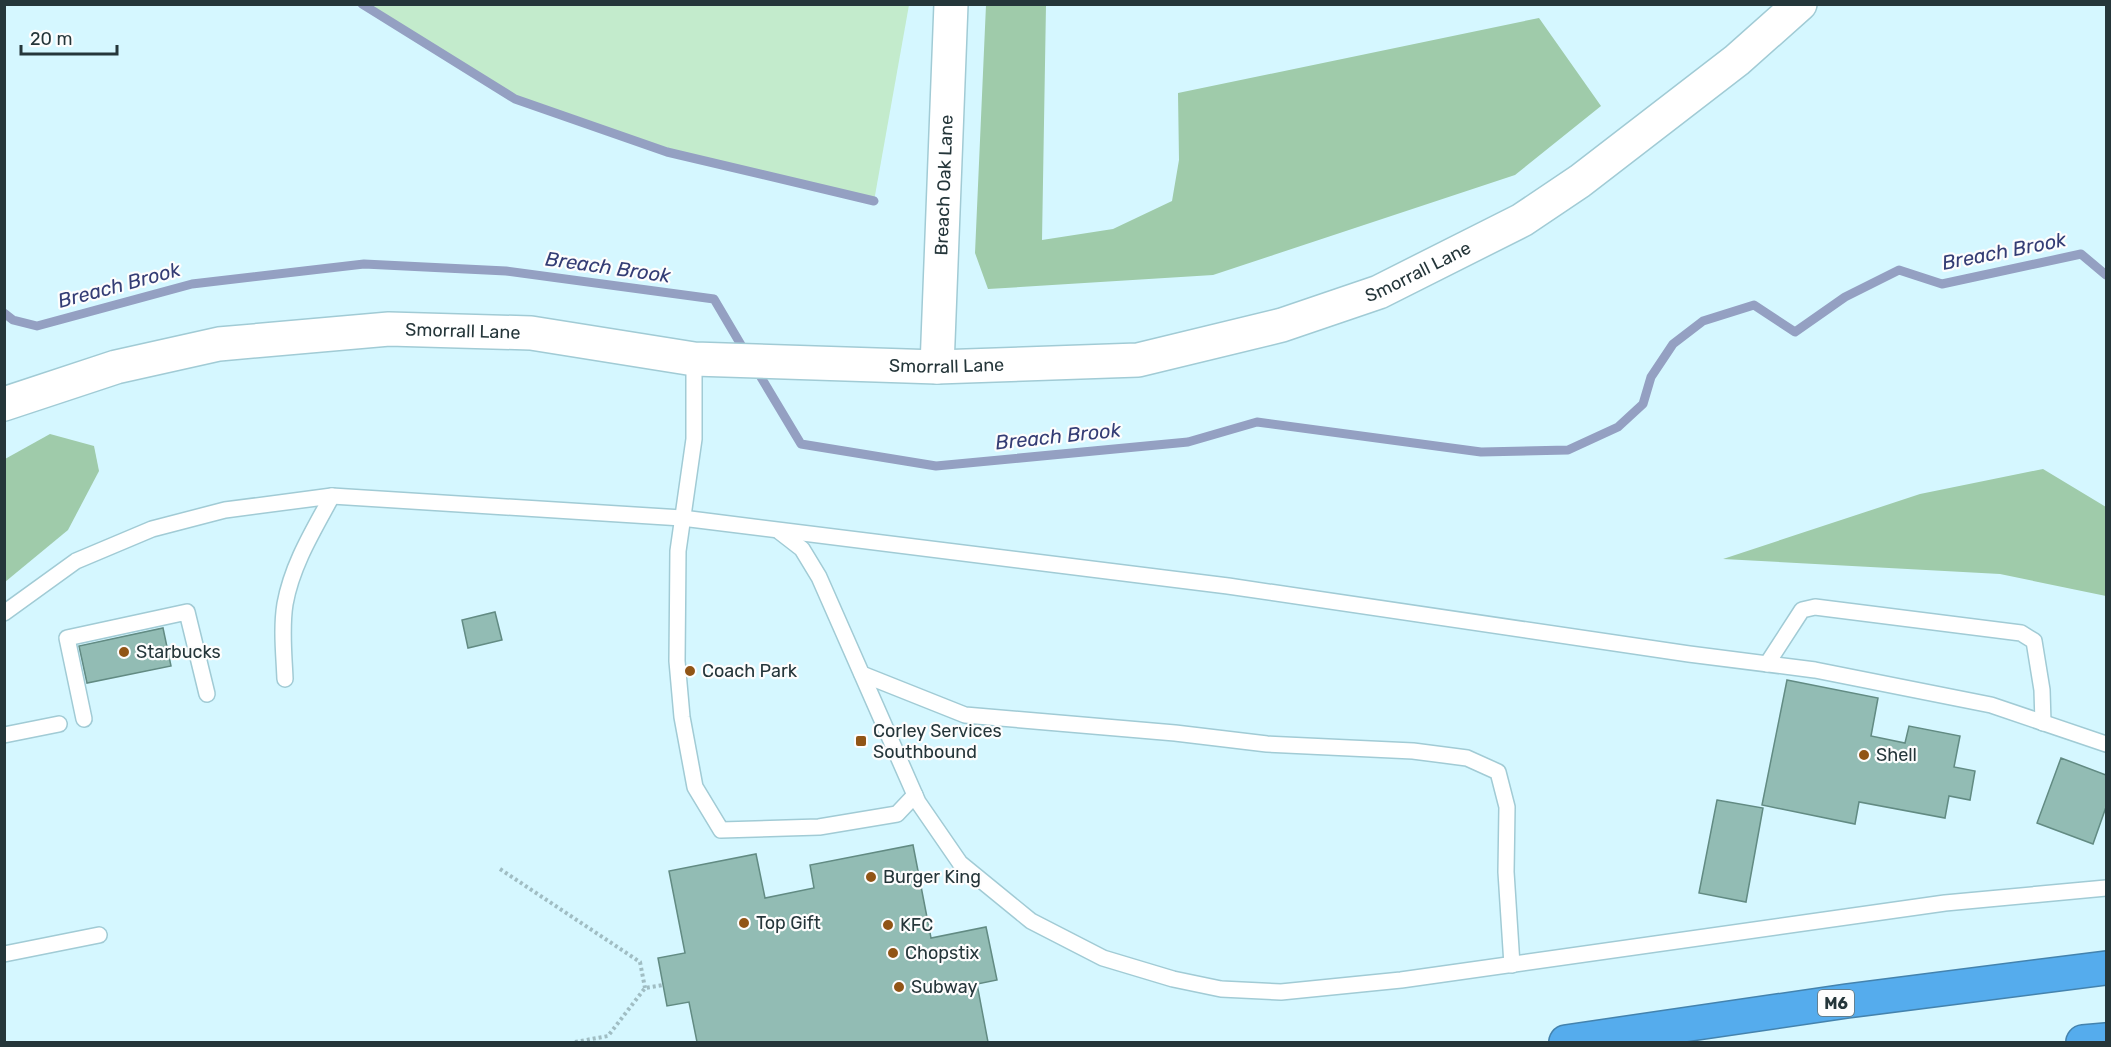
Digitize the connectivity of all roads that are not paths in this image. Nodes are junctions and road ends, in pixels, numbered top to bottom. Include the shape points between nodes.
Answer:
1 (951, 4) edge
2 (1800, 4) edge
3 (709, 359) junction
4 (937, 367) junction
5 (4, 404) edge
6 (332, 496) junction
7 (682, 518) junction
8 (780, 532) junction
9 (4, 613) edge
10 (1767, 664) junction
11 (862, 674) junction
12 (285, 679) dead end
13 (207, 694) dead end
14 (84, 719) dead end
15 (2043, 723) junction
16 (59, 724) dead end
17 (4, 735) edge
18 (2106, 744) edge
19 (915, 795) junction
20 (2106, 888) edge
21 (99, 936) dead end
22 (4, 954) edge
23 (1512, 964) junction
24 (2106, 968) edge
25 (2106, 1040) edge
26 (1566, 1042) edge
27 (2083, 1042) edge

1 - 4 street, Breach Oak Lane
2 - 4 street, Smorrall Lane via 1737,60 1580,181 1522,220 1378,292 1282,325 1138,360
3 - 4 street, Smorrall Lane
3 - 5 street, Smorrall Lane via 531,333 389,329 219,344 116,367
3 - 7 lane
6 - 7 lane
6 - 9 lane via 225,510 152,529 76,561
6 - 12 lane via 300,555 285,604
7 - 8 lane
7 - 19 lane via 676,661 682,717 695,787 721,830 819,826 897,814
8 - 10 lane via 1228,586
8 - 11 lane via 802,549 819,577
10 - 15 lane via 1991,705
10 - 15 lane via 1802,610 1815,607 2021,633 2034,641
11 - 19 lane
11 - 23 lane via 965,715 1267,744 1413,751 1467,758 1498,772 1507,807 1506,872
13 - 14 lane via 187,612 67,638
15 - 18 lane
16 - 17 lane
19 - 23 lane via 960,863 1031,921 1103,958 1173,980 1221,989 1281,992
20 - 23 lane via 1945,903
21 - 22 lane
24 - 26 highway, M6
25 - 27 highway

